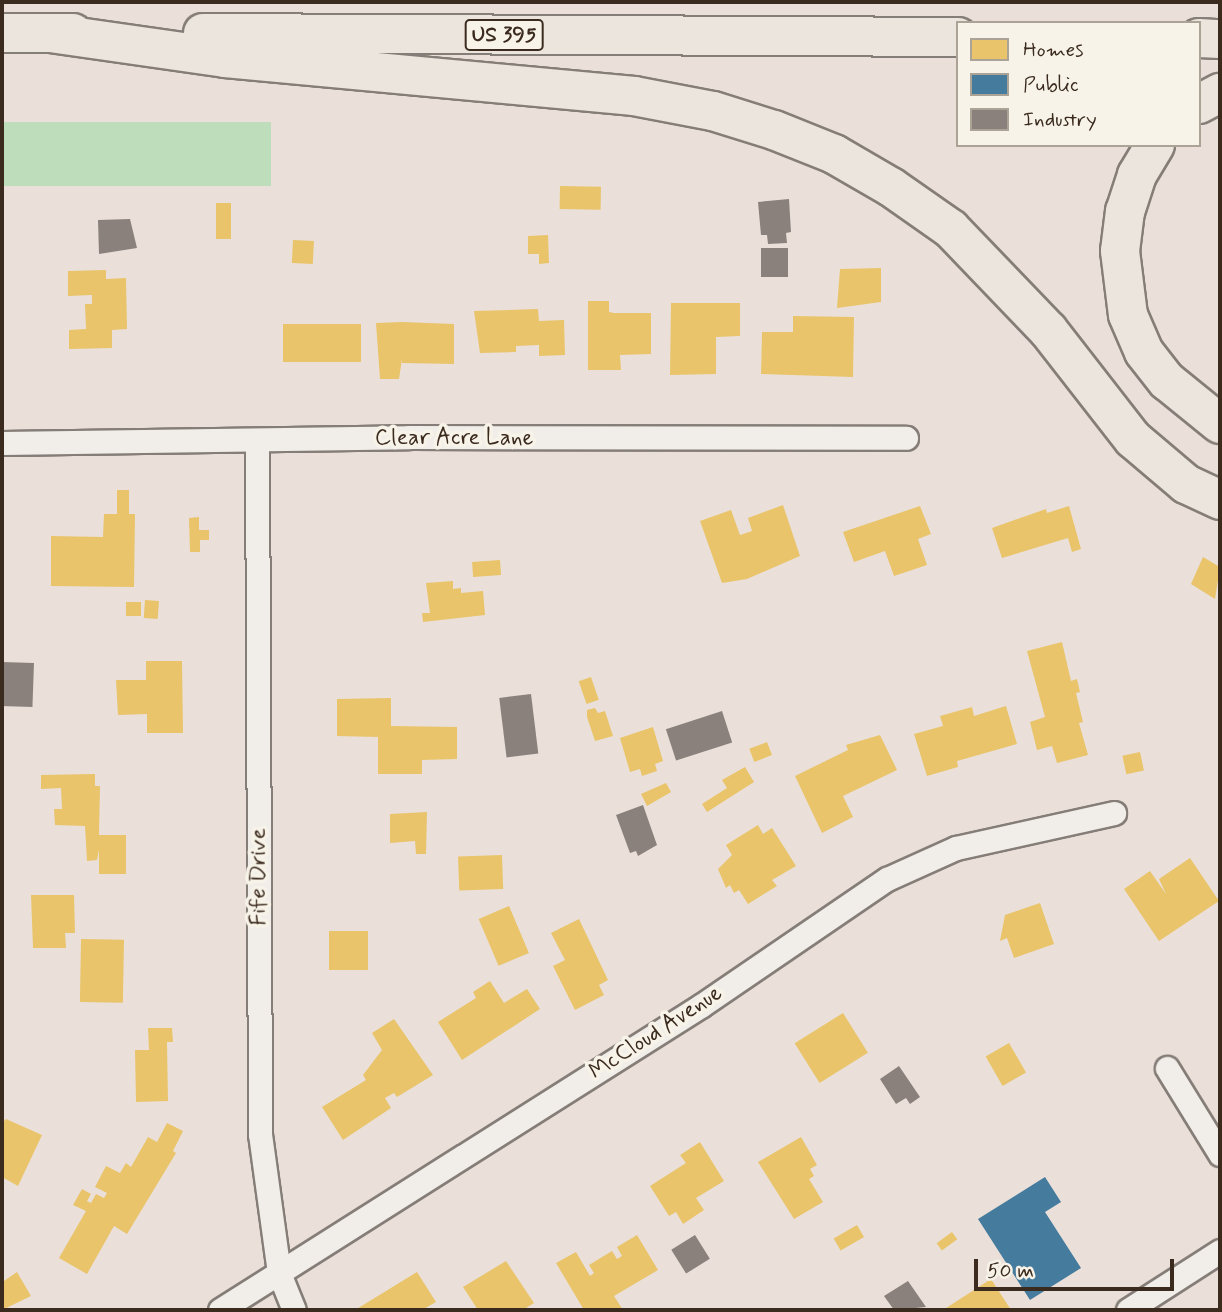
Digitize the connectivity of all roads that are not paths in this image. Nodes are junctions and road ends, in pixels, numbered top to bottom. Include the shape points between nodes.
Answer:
1 (2, 33) edge
2 (50, 33) junction
3 (956, 37) edge
4 (1201, 38) edge
5 (1220, 39) edge
6 (1220, 93) edge
7 (1201, 103) edge
8 (1155, 147) edge
9 (1220, 424) edge
10 (906, 438) dead end
11 (257, 440) junction
12 (2, 443) edge
13 (1220, 500) edge
14 (1114, 813) dead end
15 (1167, 1068) dead end
16 (1220, 1154) edge
17 (1220, 1251) edge
18 (279, 1273) junction
19 (220, 1310) edge
20 (294, 1310) edge
21 (1128, 1310) edge

1 - 2 highway, US 395
2 - 3 highway, US 395
2 - 13 highway via 225,58 634,96 774,130 834,154 951,229 1048,330 1133,439 1186,484
4 - 5 highway
6 - 7 highway
8 - 9 highway via 1137,175 1125,211 1120,251 1128,315 1144,352 1167,381
10 - 11 street, Clear Acre Lane
11 - 12 street, Clear Acre Lane
11 - 18 street, Fife Drive via 259,1087 263,1172
14 - 18 street, McCloud Avenue via 956,848 887,879 702,1005
15 - 16 street
17 - 21 street
18 - 19 street, McCloud Avenue
18 - 20 street, Fife Drive

